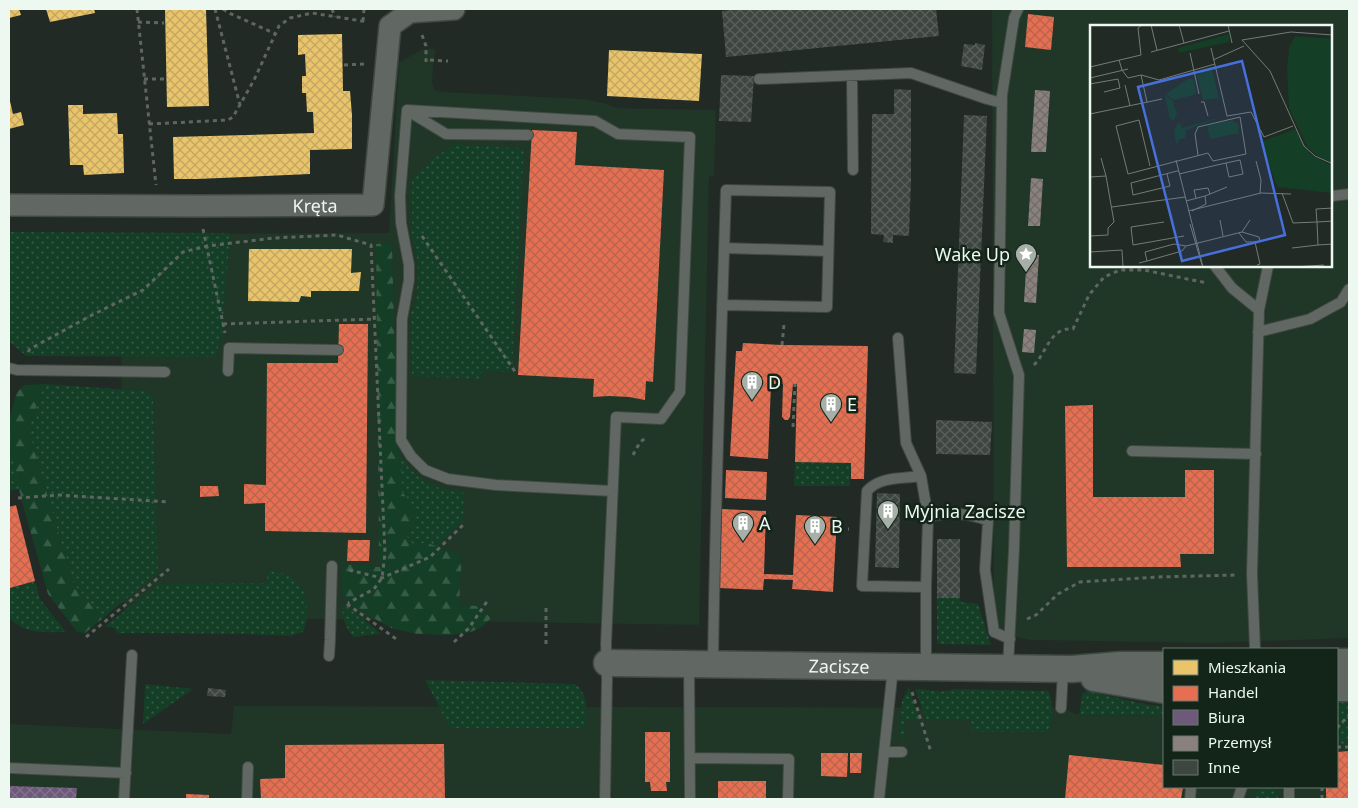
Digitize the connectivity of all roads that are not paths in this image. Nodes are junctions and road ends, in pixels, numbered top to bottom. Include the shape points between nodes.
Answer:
1 (454, 9) edge
2 (1018, 9) edge
3 (852, 76) junction
4 (759, 79) dead end
5 (1002, 103) junction
6 (407, 110) junction
7 (528, 135) dead end
8 (853, 170) dead end
9 (1349, 194) edge
10 (1333, 196) edge
11 (9, 205) edge
12 (724, 248) junction
13 (828, 251) junction
14 (1217, 268) edge
15 (1268, 268) edge
16 (1349, 288) edge
17 (722, 305) junction
18 (1259, 310) junction
19 (1258, 332) junction
20 (898, 338) dead end
21 (338, 350) dead end
22 (9, 368) edge
23 (228, 371) dead end
24 (165, 372) dead end
25 (1132, 451) dead end
26 (1256, 454) junction
27 (921, 476) junction
28 (612, 490) junction
29 (928, 516) junction
30 (332, 566) road end
31 (926, 588) junction
32 (1010, 639) junction
33 (1254, 648) edge
34 (132, 656) dead end
35 (328, 656) dead end
36 (607, 663) junction
37 (701, 664) junction
38 (1163, 665) edge
39 (1008, 668) junction
40 (1068, 669) junction
41 (909, 673) junction
42 (1163, 690) edge
43 (1061, 708) dead end
44 (884, 752) junction
45 (902, 752) dead end
46 (690, 758) junction
47 (248, 766) dead end
48 (9, 768) edge
49 (126, 773) junction
50 (124, 799) edge
51 (247, 799) edge
52 (605, 799) edge
53 (690, 799) edge
54 (788, 799) edge
55 (879, 799) edge

1 - 11 street, Kręta via 410,12 397,21 373,205
2 - 5 lane
3 - 4 lane
3 - 5 lane via 911,73
3 - 8 lane
5 - 32 lane via 999,313 1019,375
6 - 7 lane via 446,134
6 - 28 lane via 401,223 409,280 402,319 401,440 425,470 448,479 496,485
6 - 28 lane via 595,121 618,134 690,137 680,392 661,419 616,417
9 - 10 lane
12 - 13 lane
12 - 13 lane via 726,190 830,192
12 - 17 lane
13 - 17 lane via 827,307
14 - 18 lane via 1232,288
15 - 18 lane
16 - 19 lane via 1341,302 1310,319
17 - 37 lane
18 - 19 lane
19 - 26 lane
20 - 27 lane via 906,444
21 - 23 lane via 229,348
22 - 24 lane
25 - 26 lane
26 - 33 lane via 1252,574
27 - 29 lane
27 - 31 lane via 888,479 873,484 867,491 862,586
28 - 36 lane
29 - 31 lane
29 - 32 lane via 973,515 988,521 985,570 994,632
30 - 35 lane
31 - 41 lane
32 - 39 lane
34 - 49 lane
36 - 37 street, Zacisze
36 - 52 lane
37 - 41 street, Zacisze
37 - 46 lane
38 - 40 street, Zacisze
39 - 40 street, Zacisze
39 - 41 street, Zacisze
40 - 42 street, Zacisze via 1099,680
40 - 43 lane
41 - 44 lane
44 - 45 lane
44 - 55 lane
46 - 53 lane
46 - 54 lane via 789,759
47 - 51 lane
48 - 49 lane
49 - 50 lane

